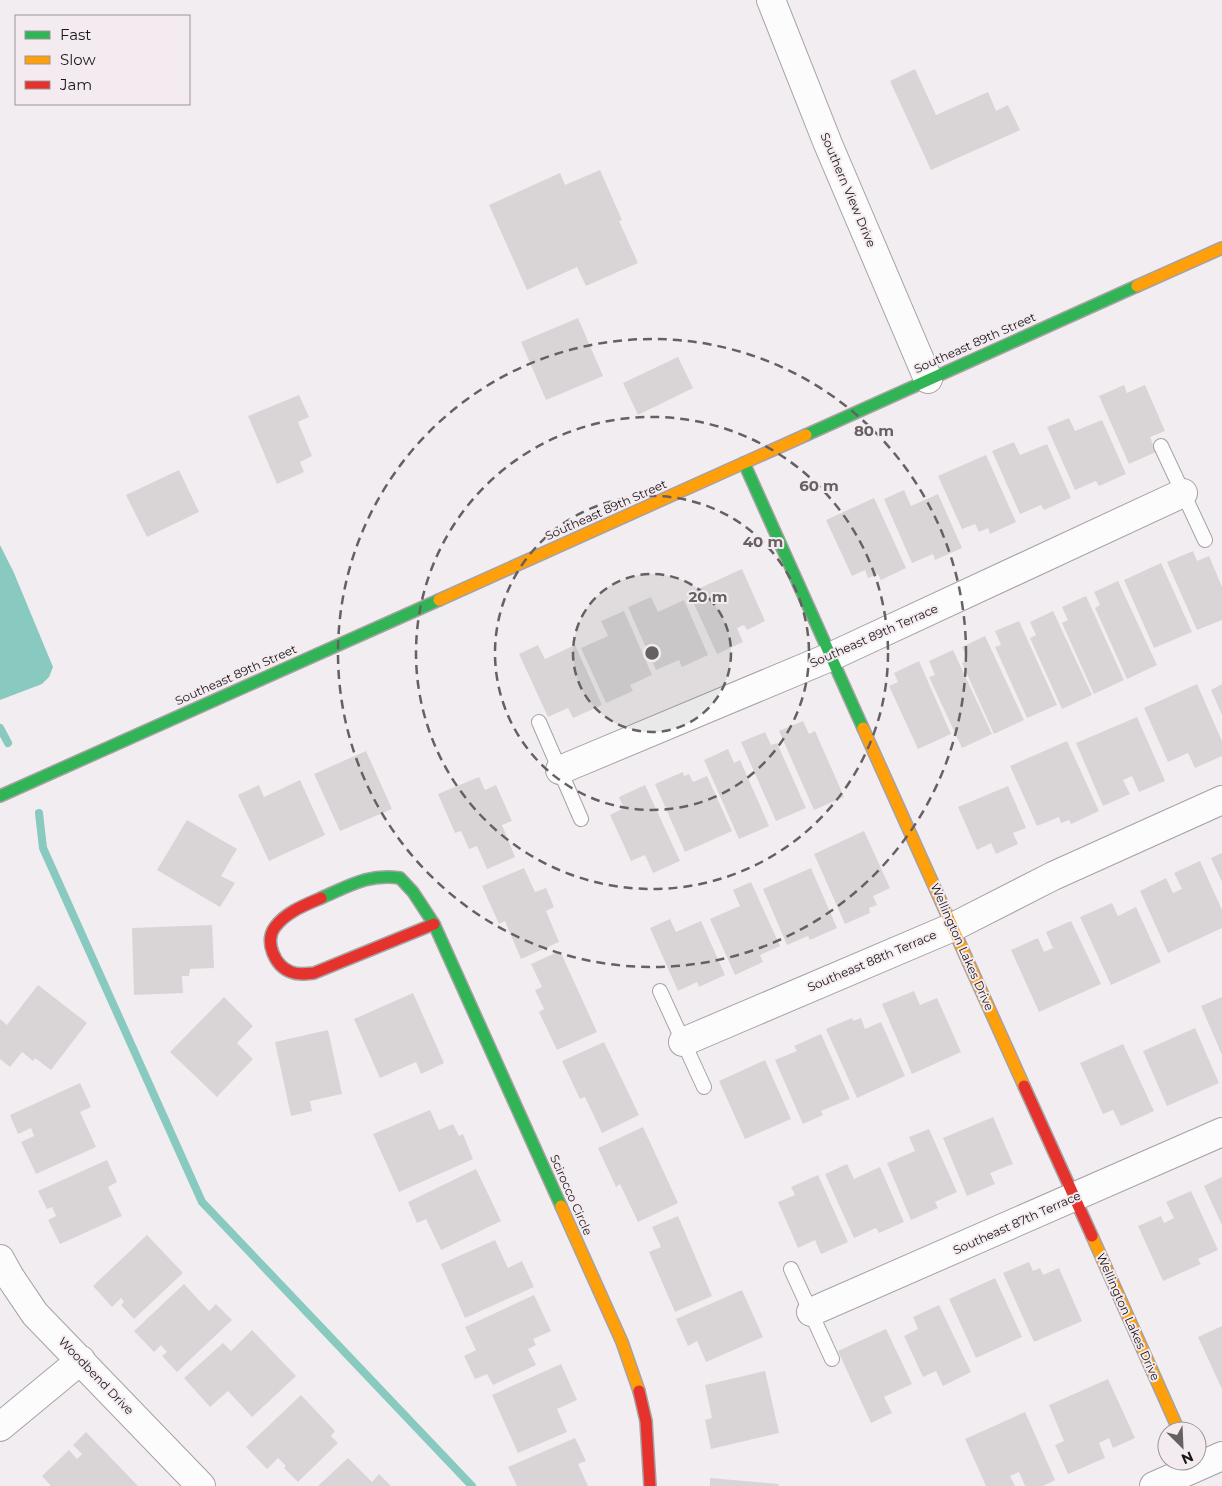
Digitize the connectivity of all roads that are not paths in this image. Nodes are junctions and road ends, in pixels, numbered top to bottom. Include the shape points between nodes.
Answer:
1 (771, 0) edge
2 (1222, 248) edge
3 (928, 379) junction
4 (1161, 446) dead end
5 (744, 463) junction
6 (1183, 493) junction
7 (1205, 540) dead end
8 (830, 656) junction
9 (540, 722) dead end
10 (560, 770) junction
11 (0, 796) edge
12 (1222, 800) edge
13 (581, 819) dead end
14 (434, 924) junction
15 (953, 927) junction
16 (660, 991) dead end
17 (683, 1042) junction
18 (704, 1088) dead end
19 (1222, 1132) edge
20 (1075, 1198) junction
21 (0, 1260) edge
22 (791, 1269) dead end
23 (811, 1312) junction
24 (832, 1359) dead end
25 (81, 1360) junction
26 (1175, 1421) edge
27 (0, 1427) edge
28 (1222, 1456) edge
29 (1198, 1472) edge
30 (201, 1486) edge
31 (650, 1486) edge
32 (1154, 1486) edge

1 - 3 street, Southern View Drive
2 - 3 street, Southeast 89th Street
3 - 5 street, Southeast 89th Street
4 - 6 lane
5 - 8 street, Wellington Lakes Drive
5 - 11 street, Southeast 89th Street
6 - 7 lane
6 - 8 street, Southeast 89th Terrace
8 - 10 street, Southeast 89th Terrace
8 - 15 street, Wellington Lakes Drive
9 - 10 lane
10 - 13 lane
12 - 15 street, Southeast 88th Terrace via 1053,876
14 - 14 street, Scirocco Circle via 400,878 384,875 365,879 297,909 273,930 271,943 279,965 298,975 314,973
14 - 31 street, Scirocco Circle via 635,1377 649,1443
15 - 17 street, Southeast 88th Terrace
15 - 20 street, Wellington Lakes Drive
16 - 17 lane
17 - 18 lane
19 - 20 street, Southeast 87th Terrace
20 - 23 street, Southeast 87th Terrace
20 - 26 street, Wellington Lakes Drive
21 - 25 street, Woodbend Drive via 35,1314
22 - 23 lane
23 - 24 lane
25 - 27 street
25 - 30 street, Woodbend Drive
28 - 29 street
29 - 32 street

